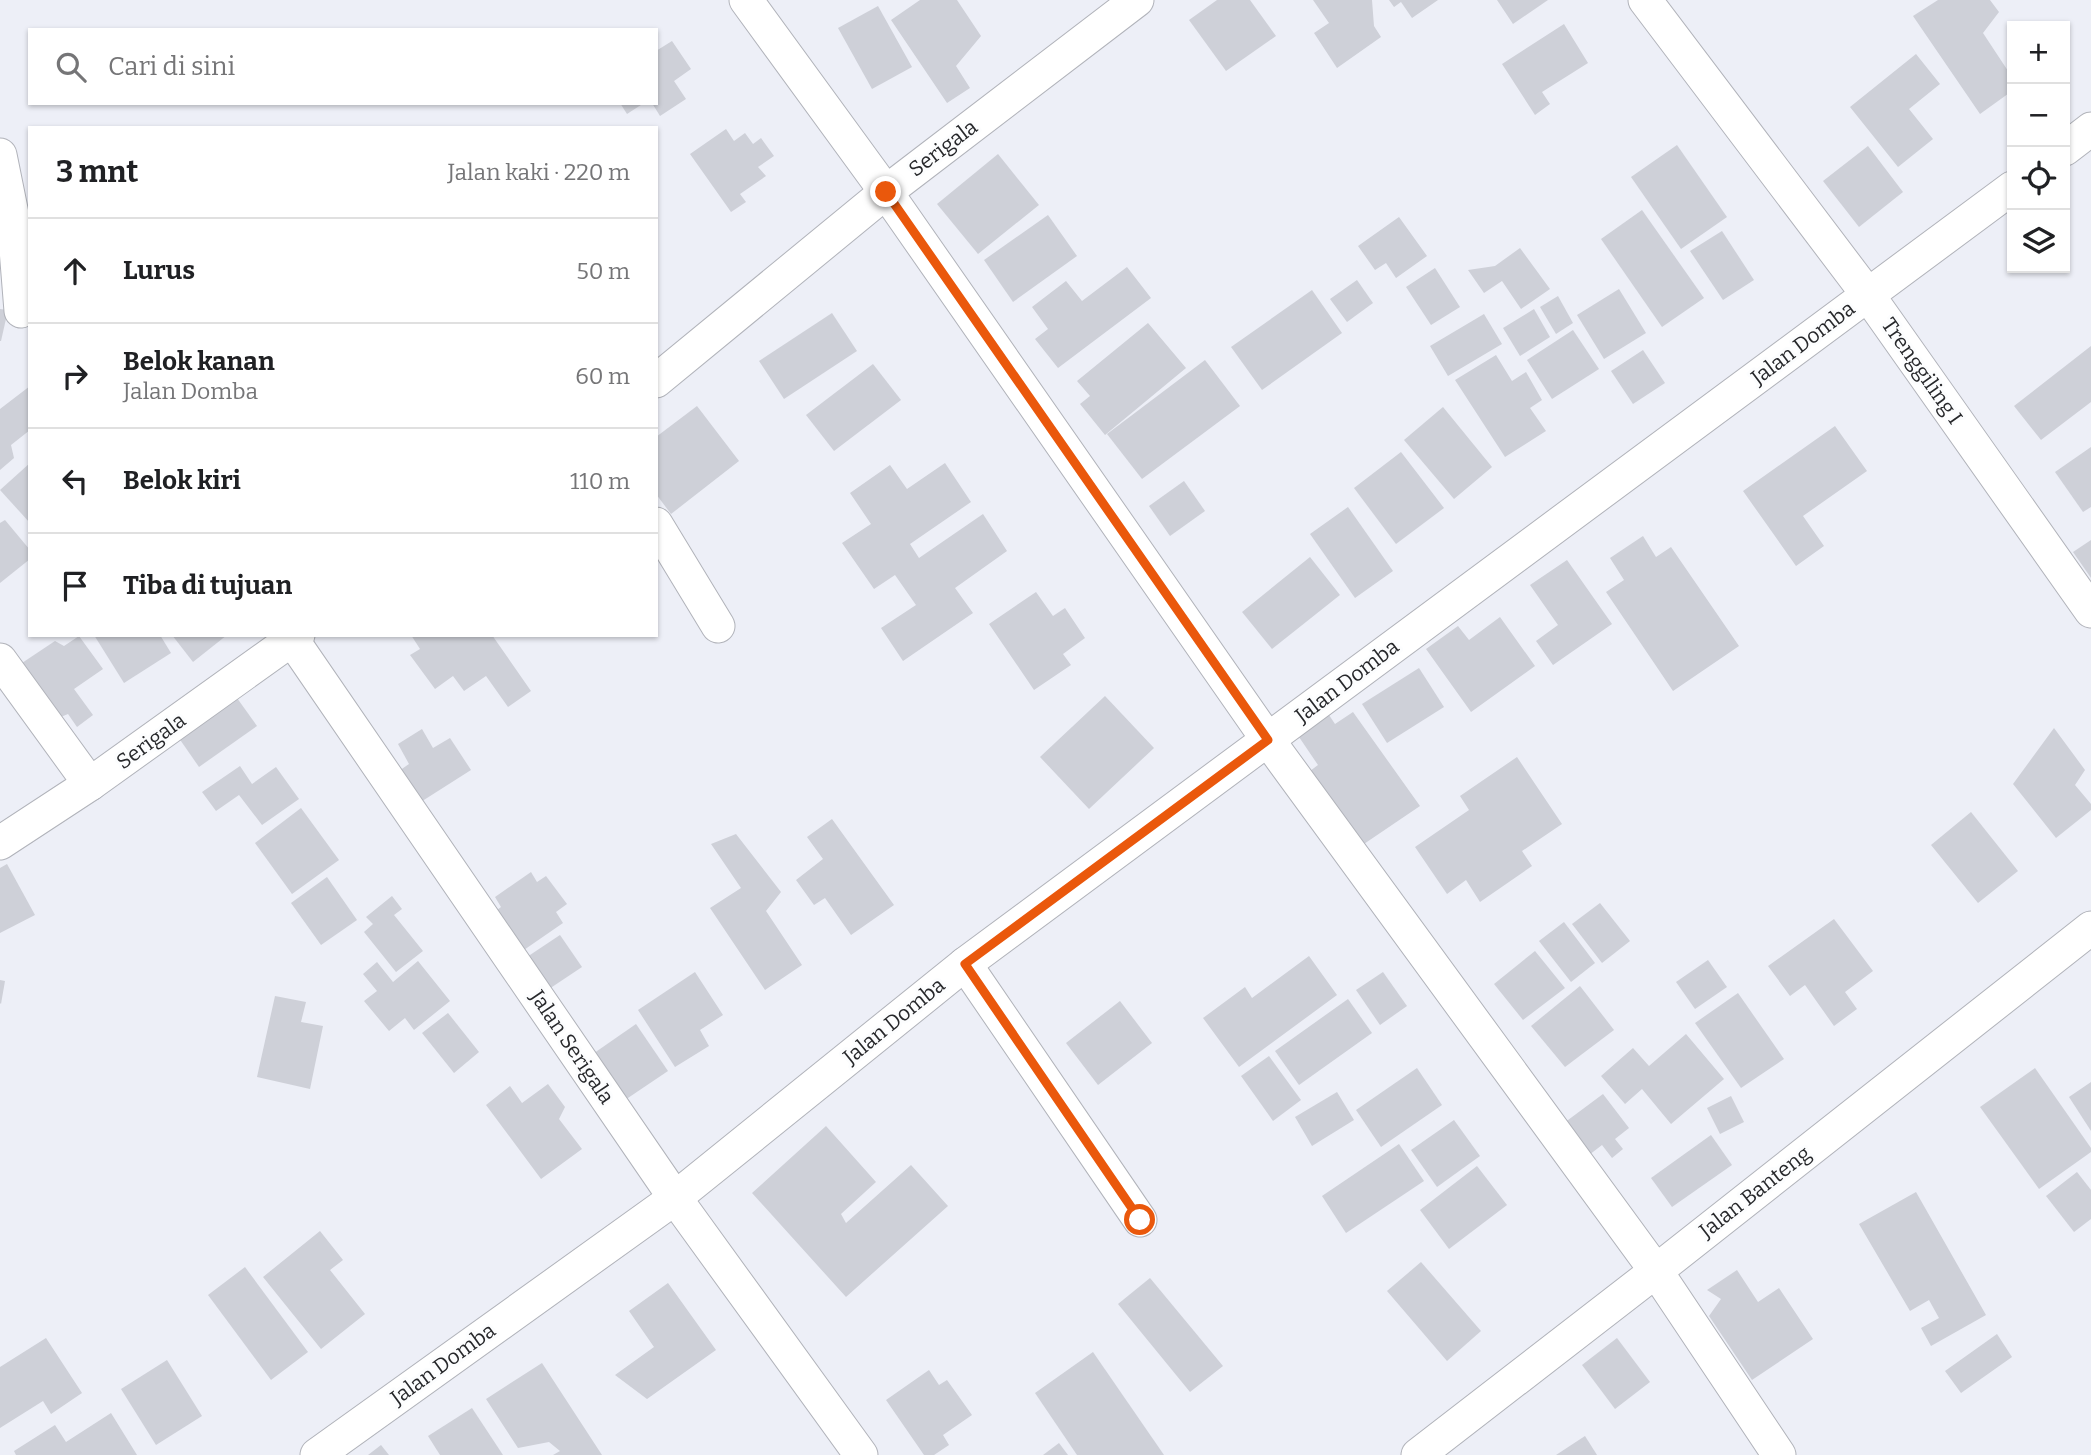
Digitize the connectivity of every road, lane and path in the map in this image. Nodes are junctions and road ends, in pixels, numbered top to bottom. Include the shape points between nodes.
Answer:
1 (746, 0) edge
2 (1137, 0) edge
3 (1645, 0) edge
4 (2091, 130) edge
5 (2068, 147) edge
6 (0, 155) edge
7 (886, 192) junction
8 (2007, 192) edge
9 (1868, 295) junction
10 (17, 311) edge
11 (658, 379) edge
12 (658, 527) edge
13 (2091, 611) edge
14 (718, 626) dead end
15 (293, 637) edge
16 (0, 660) edge
17 (1268, 740) junction
18 (90, 784) junction
19 (0, 843) edge
20 (2091, 928) edge
21 (965, 964) junction
22 (675, 1198) junction
23 (1140, 1220) dead end
24 (1656, 1271) junction
25 (317, 1455) edge
26 (861, 1455) edge
27 (1418, 1455) edge
28 (1779, 1455) edge

1 - 7 street
2 - 7 street, Serigala
3 - 9 street, Trenggiling I
4 - 5 street
6 - 10 street via 14,224
7 - 11 street, Serigala
7 - 17 street
8 - 9 street, Jalan Domba
9 - 13 street, Trenggiling I
9 - 17 street, Jalan Domba
12 - 14 street
15 - 18 street, Serigala
15 - 22 street, Jalan Serigala
16 - 18 street
17 - 21 street, Jalan Domba
17 - 24 street
18 - 19 street, Serigala
20 - 24 street, Jalan Banteng
21 - 22 street, Jalan Domba
21 - 23 street
22 - 25 street, Jalan Domba
22 - 26 street, Jalan Serigala
24 - 27 street, Jalan Banteng
24 - 28 street

